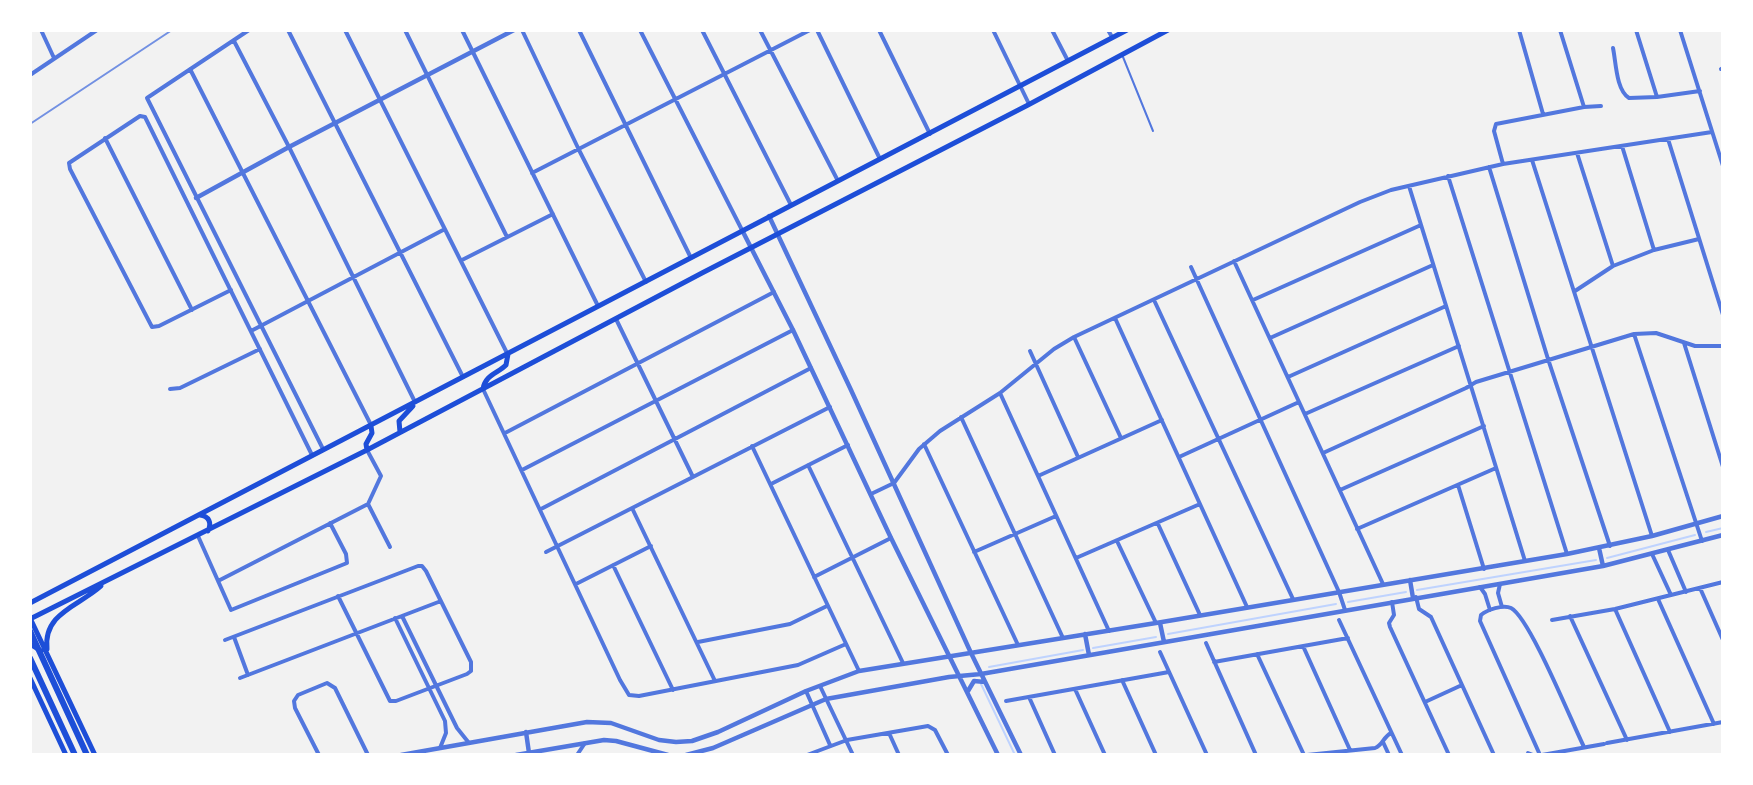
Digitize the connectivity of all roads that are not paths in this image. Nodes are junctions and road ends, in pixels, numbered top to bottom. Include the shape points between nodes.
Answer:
1 (41, 30) edge
2 (98, 30) edge
3 (249, 30) edge
4 (288, 30) edge
5 (345, 30) edge
6 (405, 30) edge
7 (462, 30) edge
8 (514, 30) edge
9 (522, 30) edge
10 (579, 30) edge
11 (640, 30) edge
12 (702, 30) edge
13 (760, 30) edge
14 (810, 30) edge
15 (817, 30) edge
16 (879, 30) edge
17 (993, 30) edge
18 (1052, 30) edge
19 (1108, 30) edge
20 (1127, 30) edge
21 (1168, 30) edge
22 (1519, 30) edge
23 (1560, 30) edge
24 (1636, 30) edge
25 (1680, 30) edge
26 (89, 33) edge
27 (1112, 38) junction
28 (234, 40) junction
29 (1613, 48) dead end
30 (771, 51) junction
31 (473, 52) junction
32 (1122, 54) junction
33 (54, 58) junction
34 (1068, 61) junction
35 (190, 69) junction
36 (724, 74) junction
37 (30, 75) edge
38 (427, 75) junction
39 (1021, 85) junction
40 (1700, 91) junction
41 (1657, 97) junction
42 (380, 100) junction
43 (676, 100) junction
44 (1029, 104) junction
45 (1601, 106) dead end
46 (1584, 107) junction
47 (1543, 114) junction
48 (334, 124) junction
49 (625, 127) junction
50 (1153, 131) dead end
51 (1712, 132) junction
52 (930, 134) junction
53 (105, 138) junction
54 (1668, 139) junction
55 (1622, 146) junction
56 (289, 147) junction
57 (579, 150) junction
58 (1577, 153) junction
59 (881, 160) junction
60 (1532, 160) junction
61 (1503, 164) junction
62 (1723, 166) edge
63 (1489, 167) junction
64 (242, 173) junction
65 (532, 173) junction
66 (1448, 176) junction
67 (838, 181) junction
68 (1409, 186) junction
69 (196, 198) junction
70 (791, 205) junction
71 (553, 213) junction
72 (769, 216) junction
73 (1420, 225) junction
74 (446, 229) junction
75 (742, 230) junction
76 (778, 234) junction
77 (507, 237) junction
78 (1699, 239) junction
79 (751, 247) junction
80 (1654, 250) junction
81 (399, 253) junction
82 (691, 258) junction
83 (462, 260) junction
84 (1234, 261) junction
85 (1433, 265) junction
86 (1614, 266) junction
87 (1191, 267) dead end
88 (352, 277) junction
89 (1196, 279) junction
90 (646, 282) junction
91 (231, 290) junction
92 (1575, 291) junction
93 (774, 292) junction
94 (308, 300) junction
95 (1154, 300) junction
96 (1253, 300) junction
97 (1446, 306) junction
98 (599, 307) junction
99 (192, 310) junction
100 (1723, 315) edge
101 (1115, 318) junction
102 (616, 319) junction
103 (262, 326) junction
104 (793, 330) junction
105 (251, 331) junction
106 (1634, 334) junction
107 (1074, 337) junction
108 (1270, 338) junction
109 (1684, 343) junction
110 (1459, 346) junction
111 (1592, 346) junction
112 (1723, 346) edge
113 (260, 349) junction
114 (1030, 351) dead end
115 (508, 354) junction
116 (1548, 359) junction
117 (637, 363) junction
118 (1036, 364) junction
119 (812, 368) junction
120 (1508, 371) junction
121 (1288, 377) junction
122 (463, 378) junction
123 (1471, 385) junction
124 (483, 388) junction
125 (170, 389) dead end
126 (1000, 393) junction
127 (656, 402) junction
128 (1299, 402) junction
129 (416, 403) junction
130 (830, 407) junction
131 (1305, 414) junction
132 (961, 417) junction
133 (1259, 419) junction
134 (1162, 420) junction
135 (371, 426) junction
136 (1484, 426) junction
137 (400, 432) junction
138 (505, 433) junction
139 (1121, 438) junction
140 (1218, 438) junction
141 (674, 439) junction
142 (924, 444) junction
143 (848, 445) junction
144 (752, 446) junction
145 (323, 449) junction
146 (368, 450) junction
147 (1323, 453) junction
148 (312, 455) junction
149 (1078, 457) junction
150 (1179, 457) junction
151 (808, 465) junction
152 (1723, 467) edge
153 (1497, 468) junction
154 (522, 470) junction
155 (1038, 476) junction
156 (693, 477) junction
157 (894, 483) junction
158 (771, 484) junction
159 (1458, 485) junction
160 (1340, 490) junction
161 (871, 494) junction
162 (368, 504) junction
163 (1200, 504) junction
164 (632, 508) junction
165 (541, 509) junction
166 (196, 516) junction
167 (1056, 516) junction
168 (1723, 516) edge
169 (330, 523) junction
170 (1697, 523) junction
171 (1158, 524) junction
172 (1357, 529) junction
173 (208, 531) junction
174 (1014, 534) junction
175 (1723, 535) edge
176 (198, 536) junction
177 (1652, 536) junction
178 (891, 538) junction
179 (1117, 541) junction
180 (1702, 541) junction
181 (558, 546) junction
182 (651, 546) junction
183 (1610, 546) junction
184 (390, 547) dead end
185 (1599, 548) junction
186 (1668, 550) junction
187 (546, 552) dead end
188 (974, 552) junction
189 (1567, 554) junction
190 (1652, 554) junction
191 (852, 558) junction
192 (1076, 558) junction
193 (1525, 561) junction
194 (614, 565) junction
195 (1603, 566) junction
196 (1484, 568) junction
197 (814, 577) junction
198 (1410, 580) junction
199 (107, 581) junction
200 (218, 581) junction
201 (1723, 582) edge
202 (1500, 583) junction
203 (576, 584) junction
204 (1383, 584) junction
205 (1479, 586) junction
206 (1700, 588) junction
207 (1339, 592) junction
208 (1686, 592) junction
209 (1671, 595) junction
210 (338, 597) junction
211 (1414, 597) junction
212 (1293, 599) junction
213 (1658, 599) junction
214 (441, 601) junction
215 (1392, 602) junction
216 (30, 603) edge
217 (827, 606) junction
218 (1503, 607) junction
219 (1247, 608) junction
220 (1615, 609) junction
221 (1345, 610) junction
222 (1488, 611) junction
223 (1200, 615) junction
224 (402, 616) junction
225 (1570, 616) junction
226 (30, 618) edge
227 (396, 618) junction
228 (1339, 620) dead end
229 (1552, 620) dead end
230 (1158, 623) junction
231 (30, 631) edge
232 (1109, 631) junction
233 (356, 633) junction
234 (1085, 634) junction
235 (234, 637) junction
236 (1063, 638) junction
237 (1348, 638) junction
238 (225, 640) dead end
239 (1723, 640) edge
240 (698, 642) junction
241 (1164, 642) junction
242 (1206, 643) dead end
243 (30, 644) edge
244 (846, 644) junction
245 (1018, 645) junction
246 (1303, 646) junction
247 (1160, 652) dead end
248 (971, 653) junction
249 (48, 654) junction
250 (1257, 654) junction
251 (950, 656) junction
252 (1089, 656) junction
253 (30, 658) edge
254 (1214, 662) junction
255 (903, 663) junction
256 (859, 671) junction
257 (56, 672) junction
258 (1169, 672) junction
259 (981, 674) junction
260 (248, 675) junction
261 (960, 676) junction
262 (240, 678) dead end
263 (1122, 680) junction
264 (31, 681) edge
265 (716, 681) junction
266 (985, 682) junction
267 (1462, 685) junction
268 (437, 686) junction
269 (820, 686) junction
270 (429, 689) junction
271 (1075, 689) junction
272 (672, 690) junction
273 (806, 691) junction
274 (968, 691) junction
275 (1029, 697) junction
276 (826, 699) junction
277 (1006, 701) dead end
278 (1425, 702) junction
279 (812, 704) junction
280 (1723, 722) edge
281 (1714, 724) junction
282 (526, 732) junction
283 (1670, 732) junction
284 (888, 733) junction
285 (1391, 733) junction
286 (847, 740) junction
287 (1627, 740) junction
288 (1383, 741) junction
289 (586, 742) junction
290 (469, 743) junction
291 (830, 745) junction
292 (1584, 747) junction
293 (440, 748) junction
294 (1350, 750) junction
295 (539, 751) junction
296 (529, 753) junction
297 (809, 754) edge
298 (66, 755) edge
299 (75, 755) edge
300 (87, 755) edge
301 (95, 755) edge
302 (319, 755) edge
303 (368, 755) edge
304 (400, 755) edge
305 (516, 755) edge
306 (546, 755) edge
307 (577, 755) edge
308 (668, 755) edge
309 (686, 755) edge
310 (853, 755) edge
311 (899, 755) edge
312 (948, 755) edge
313 (998, 755) edge
314 (1021, 755) edge
315 (1055, 755) edge
316 (1105, 755) edge
317 (1156, 755) edge
318 (1207, 755) edge
319 (1256, 755) edge
320 (1305, 755) edge
321 (1389, 755) edge
322 (1402, 755) edge
323 (1449, 755) edge
324 (1494, 755) edge
325 (1541, 755) edge

1 - 33 street
2 - 26 street
3 - 28 street
4 - 48 street
5 - 42 street
6 - 38 street
7 - 31 street
8 - 31 street
9 - 57 street
10 - 49 street
11 - 43 street
12 - 36 street
13 - 30 street
14 - 30 street
15 - 59 street
16 - 52 street
17 - 39 street
18 - 34 street
19 - 27 street
20 - 27 main road
21 - 32 main road
22 - 47 street
23 - 46 street
24 - 41 street
25 - 40 street
26 - 33 street
27 - 34 main road
28 - 35 street
28 - 56 street
29 - 41 street via 1626,96
30 - 36 street
30 - 67 street
31 - 38 street
31 - 65 street
32 - 44 main road
32 - 50 lane
33 - 37 street
34 - 39 main road
35 - 64 street
35 - 69 street via 147,98
36 - 43 street
36 - 70 street
38 - 42 street
38 - 77 street
39 - 44 street
39 - 52 main road
40 - 41 street
40 - 51 street
42 - 48 street
42 - 74 street
43 - 49 street
43 - 75 street
44 - 76 main road
45 - 46 street
46 - 47 street
47 - 61 street via 1496,124 1494,131
48 - 56 street
48 - 81 street
49 - 57 street
49 - 82 street
51 - 54 street
51 - 62 street
52 - 59 main road
53 - 91 street via 144,116
53 - 99 street
53 - 99 street via 69,163 70,169 148,320 155,327
54 - 55 street
54 - 78 street
55 - 58 street
55 - 80 street
56 - 64 street
56 - 88 street
57 - 65 street
57 - 90 street
58 - 60 street
58 - 86 street
59 - 67 main road
60 - 61 street
60 - 92 street
61 - 63 street
63 - 66 street
63 - 116 street
64 - 69 street
64 - 94 street
65 - 71 street
66 - 68 street
66 - 120 street
67 - 70 main road
68 - 73 street
68 - 84 street via 1360,202
69 - 103 street
70 - 72 main road
71 - 77 street
71 - 98 street
72 - 75 main road
72 - 76 street
73 - 85 street
73 - 96 street
74 - 81 street
74 - 83 street
75 - 79 street
75 - 82 main road
76 - 79 main road
76 - 157 street
77 - 83 street
78 - 80 street
78 - 100 street
79 - 93 street
79 - 102 main road
80 - 86 street
81 - 88 street
81 - 122 street
82 - 90 main road
83 - 115 street
84 - 89 street
84 - 96 street
85 - 97 street
85 - 108 street
86 - 92 street
87 - 89 street
88 - 94 street
88 - 129 street
89 - 95 street
89 - 133 street
90 - 98 main road
91 - 99 street
91 - 105 street
92 - 111 street
93 - 104 street
93 - 117 street
94 - 103 street
94 - 135 street
95 - 101 street
95 - 140 street
96 - 108 street
97 - 110 street
97 - 121 street
98 - 115 main road
101 - 107 street
101 - 134 street
102 - 117 street
102 - 124 main road
103 - 105 street
103 - 145 street
104 - 119 street
104 - 127 street
105 - 113 street
106 - 109 street via 1656,333
106 - 111 street
106 - 170 street
107 - 118 street
107 - 139 street
108 - 121 street
109 - 112 street
109 - 152 street
110 - 123 street
110 - 131 street
111 - 116 street
111 - 177 street
113 - 125 street via 180,388
113 - 148 street
114 - 118 street
115 - 122 main road
115 - 124 main road via 506,365 488,377
116 - 120 street
116 - 183 street
117 - 127 street
117 - 138 street
118 - 126 street
118 - 149 street
119 - 130 street
119 - 141 street
120 - 123 street
120 - 189 street
121 - 128 street
122 - 129 main road
123 - 136 street
123 - 147 street
124 - 137 main road
124 - 138 street
126 - 132 street
126 - 155 street
127 - 141 street
127 - 154 street
128 - 131 street
128 - 133 street
129 - 135 main road
129 - 137 main road via 399,421
130 - 143 street
130 - 144 street
131 - 147 street
132 - 142 street
132 - 174 street
133 - 140 street
133 - 207 street
134 - 139 street
134 - 150 street
135 - 145 main road
135 - 146 main road
136 - 153 street
136 - 160 street
137 - 146 main road
138 - 154 street
139 - 149 street
140 - 150 street
140 - 212 street
141 - 156 street
141 - 165 street
142 - 157 street
142 - 188 street
143 - 151 street
143 - 161 street
144 - 156 street
144 - 158 street
145 - 148 main road
146 - 162 street via 381,476
146 - 173 main road
147 - 160 street
148 - 166 main road
149 - 155 street
150 - 163 street
151 - 158 street
151 - 191 street
153 - 159 street
153 - 193 street
154 - 165 street
155 - 167 street
156 - 164 street
157 - 161 street
157 - 248 street
158 - 197 street
159 - 172 street
159 - 196 street
160 - 172 street
161 - 178 street
162 - 169 street
162 - 184 street
163 - 171 street
163 - 219 street
164 - 181 street
164 - 182 street
165 - 181 street
166 - 173 main road via 208,519
166 - 216 main road
167 - 174 street
167 - 192 street
168 - 170 street
169 - 200 street
169 - 200 street via 348,561 345,565 231,610
170 - 177 street
170 - 180 street
171 - 179 street
171 - 223 street
172 - 204 street
173 - 176 main road
174 - 188 street
174 - 236 street
175 - 180 street
176 - 199 main road
176 - 200 street
177 - 183 street
178 - 191 street
178 - 251 street
179 - 192 street
179 - 230 street
180 - 186 street
181 - 187 street
181 - 203 street
182 - 194 street
182 - 240 street
183 - 185 street
185 - 189 street
185 - 195 street
186 - 190 street
186 - 208 street
188 - 245 street
189 - 193 street
190 - 195 street
190 - 209 street
191 - 197 street
191 - 255 street
192 - 232 street
193 - 196 street
194 - 203 street
194 - 272 street
195 - 202 street
196 - 198 street
197 - 217 street
198 - 204 street
198 - 211 street
199 - 226 main road
199 - 249 main road via 54,621 47,636
201 - 206 street
202 - 205 street
202 - 218 street via 1498,593
203 - 272 street via 626,692 633,696
204 - 207 street
205 - 211 street
205 - 222 street
206 - 208 street
206 - 239 street
207 - 212 street
207 - 221 street
208 - 209 street
209 - 213 street
210 - 214 street via 418,566 425,569
210 - 233 street
210 - 235 street
211 - 215 street
211 - 267 street via 1419,609 1431,617
212 - 219 street
213 - 220 street
213 - 281 street
214 - 224 street
214 - 268 street via 471,662 471,671
215 - 221 street
215 - 278 street via 1394,615 1390,627
217 - 240 street via 779,627
217 - 244 street
218 - 222 street
218 - 292 street via 1513,609 1533,637
219 - 223 street
220 - 225 street
220 - 283 street
221 - 241 street
222 - 325 street via 1480,621
223 - 230 street
224 - 227 street
224 - 268 street
225 - 229 street
225 - 287 street
226 - 249 main road
227 - 233 street
227 - 270 street
228 - 237 street
230 - 232 street
230 - 241 street
231 - 300 main road
232 - 234 street
233 - 260 street
233 - 270 street via 388,699 394,701
234 - 236 street
234 - 252 street
235 - 238 street
235 - 260 street
236 - 245 street
237 - 246 street
237 - 285 street
240 - 265 street
241 - 252 street
242 - 254 street
243 - 249 main road
244 - 256 street
244 - 265 street via 798,665
245 - 248 street
246 - 250 street
246 - 294 street
247 - 258 street
248 - 251 street
248 - 259 street
249 - 257 main road
250 - 254 street
250 - 320 street
251 - 255 street
251 - 261 street
252 - 259 street
253 - 299 main road
254 - 319 street
255 - 256 street
256 - 269 street
257 - 264 main road via 47,666 38,668
257 - 301 main road
258 - 263 street
258 - 318 street
259 - 261 street
259 - 266 street
260 - 262 street
261 - 274 street
261 - 276 street
263 - 271 street
263 - 317 street
264 - 298 main road
265 - 272 street
266 - 274 street via 974,681
266 - 314 street
267 - 278 street
267 - 324 street
268 - 270 street
268 - 290 street via 457,728
269 - 273 street
269 - 276 street
270 - 293 street via 446,727
271 - 275 street
271 - 316 street
273 - 279 street
273 - 282 street via 692,741 659,740 611,723 587,722
274 - 313 street
275 - 277 street
275 - 315 street
276 - 279 street
276 - 286 street
278 - 323 street
279 - 291 street
279 - 309 street via 715,747
280 - 281 street
281 - 283 street
282 - 290 street
282 - 296 street
283 - 287 street
284 - 286 street
284 - 311 street
284 - 312 street via 931,727
285 - 288 street
285 - 322 street
286 - 291 street
286 - 310 street
287 - 292 street
288 - 294 street via 1375,748
288 - 321 street
289 - 295 street
289 - 307 street
289 - 308 street via 614,740
290 - 293 street
291 - 297 street
292 - 325 street
293 - 304 street
294 - 320 street
295 - 296 street
295 - 306 street
296 - 305 street
302 - 303 street via 294,703 298,695 327,683 335,688

